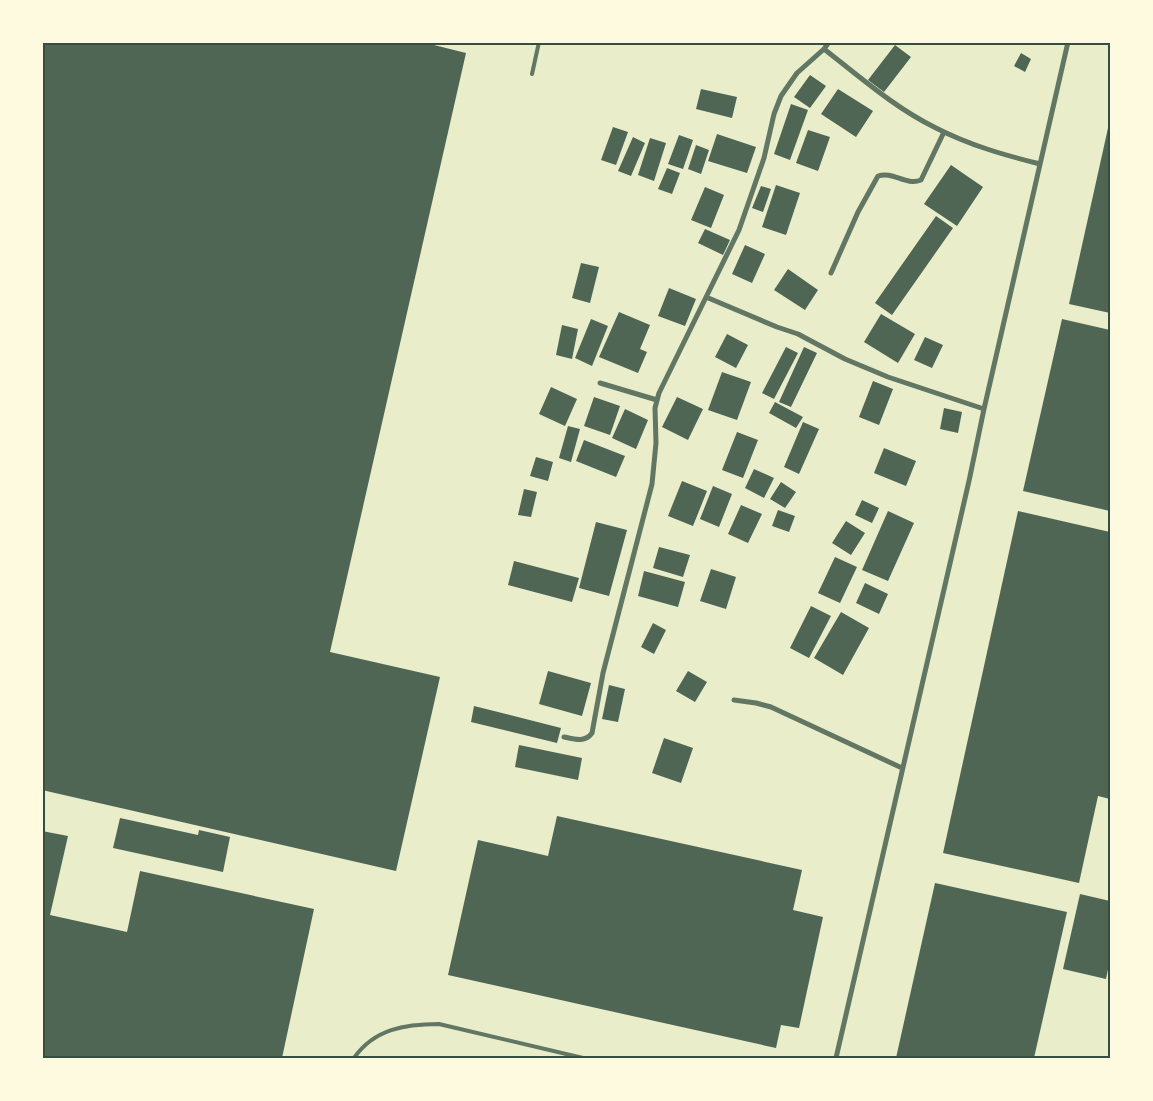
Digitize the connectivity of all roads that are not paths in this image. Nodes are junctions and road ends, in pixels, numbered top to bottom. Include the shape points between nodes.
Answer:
1 (539, 42) edge
2 (829, 42) edge
3 (1068, 42) edge
4 (824, 49) junction
5 (532, 74) dead end
6 (944, 132) junction
7 (1040, 164) junction
8 (831, 273) dead end
9 (706, 297) junction
10 (600, 383) dead end
11 (657, 400) junction
12 (984, 409) junction
13 (734, 700) dead end
14 (564, 737) dead end
15 (902, 768) junction
16 (354, 1058) edge
17 (583, 1058) edge
18 (836, 1058) edge

1 - 5 lane
2 - 4 street
3 - 7 street
4 - 6 street via 891,102
4 - 9 street via 797,73 782,96 739,230
6 - 7 street via 991,151
6 - 8 street via 921,180 903,180 885,174 878,176
7 - 12 street
9 - 11 street
9 - 12 street via 798,334 888,377
10 - 11 street
11 - 14 street via 652,484 592,733 587,738 574,740
12 - 15 street
13 - 15 street via 771,707
15 - 18 street
16 - 17 lane via 373,1037 416,1024 439,1024

